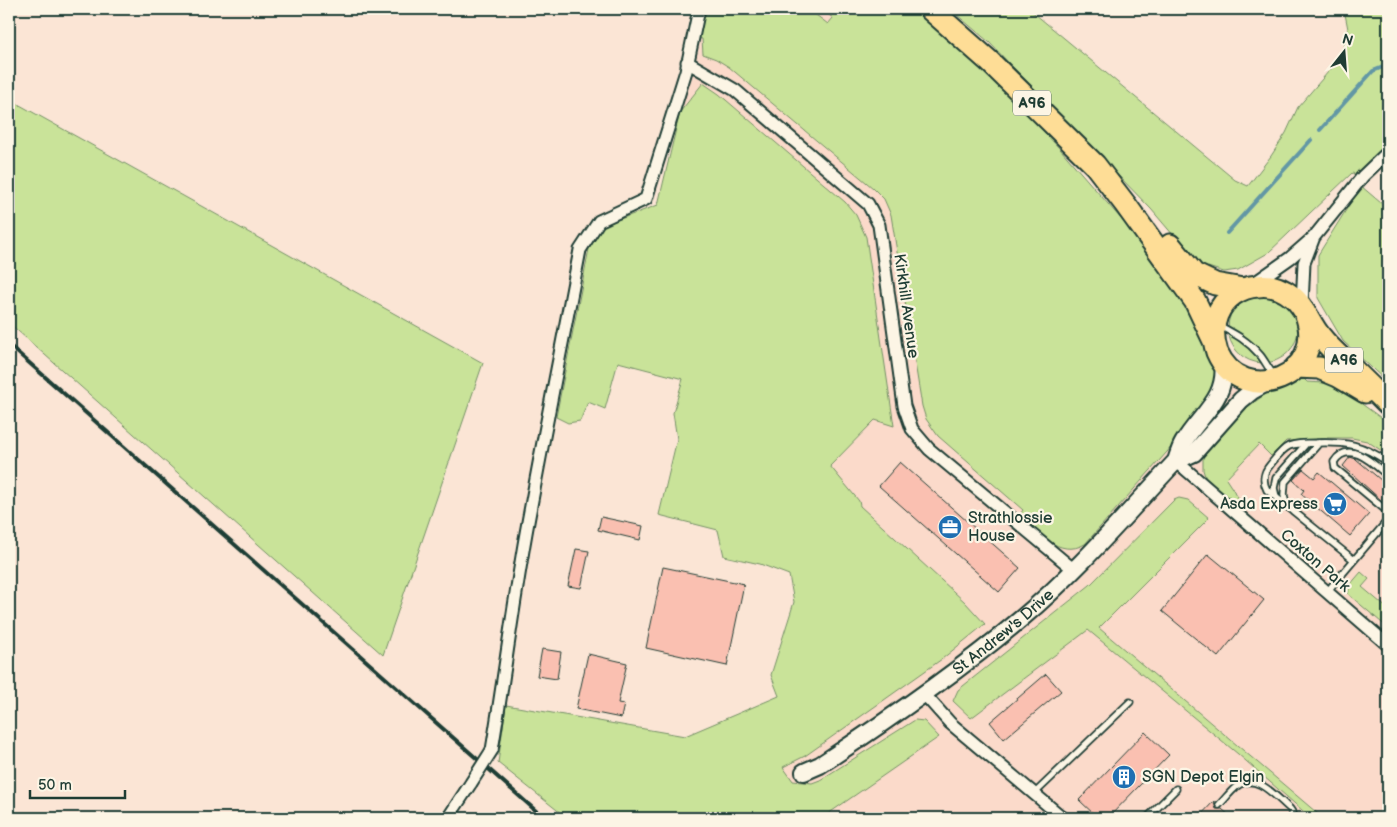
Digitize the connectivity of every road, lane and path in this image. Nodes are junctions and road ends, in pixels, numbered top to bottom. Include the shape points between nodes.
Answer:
1 (699, 9) edge
2 (930, 9) edge
3 (687, 62) junction
4 (1388, 152) edge
5 (1125, 204) junction
6 (1314, 237) junction
7 (1245, 288) junction
8 (1304, 309) junction
9 (1210, 326) junction
10 (1223, 362) junction
11 (1296, 368) junction
12 (1274, 380) junction
13 (1388, 405) edge
14 (1319, 443) junction
15 (1306, 444) junction
16 (1176, 461) junction
17 (1388, 462) edge
18 (1388, 476) edge
19 (1277, 498) junction
20 (1287, 506) junction
21 (1388, 512) edge
22 (1388, 520) edge
23 (1354, 560) junction
24 (1073, 569) junction
25 (1326, 593) junction
26 (1388, 646) edge
27 (925, 695) junction
28 (1130, 702) dead end
29 (804, 772) dead end
30 (1176, 789) dead end
31 (1034, 794) junction
32 (1219, 805) dead end
33 (448, 818) edge
34 (1063, 818) edge
35 (1147, 818) edge
36 (1292, 818) edge

1 - 3 street
2 - 5 highway, A96 via 989,61 1095,165
3 - 24 street, Kirkhill Avenue via 735,90 868,204 879,224 904,406 912,429 929,449
3 - 33 street, bridge via 646,199 599,220 580,250 512,612 492,750
4 - 6 street via 1363,176
5 - 7 highway, A96 via 1160,234 1194,274 1215,284
5 - 9 highway, A96
6 - 7 street via 1290,258
6 - 8 street via 1304,263
7 - 8 highway, A96 via 1266,285 1278,288
7 - 9 highway via 1230,297
8 - 11 highway, A96 via 1310,326 1310,341
8 - 13 highway, A96 via 1320,337
9 - 10 highway, A96
9 - 12 lane via 1238,334 1261,356
10 - 12 highway, A96 via 1240,377 1255,381
10 - 16 street, St Andrew's Drive via 1225,375 1218,396 1183,443
11 - 12 highway
11 - 13 highway, A96 via 1319,368
12 - 16 street, St Andrew's Drive via 1241,400 1194,453
14 - 15 lane
14 - 17 lane via 1340,442 1359,446
14 - 20 lane via 1285,482
15 - 19 lane via 1275,480
15 - 19 lane via 1286,448 1268,467 1265,487
16 - 24 street, St Andrew's Drive
16 - 25 street, Coxton Park
18 - 21 lane via 1355,453 1344,454 1334,462 1335,468
19 - 20 lane
20 - 23 lane
22 - 23 lane
23 - 25 lane
24 - 27 street, St Andrew's Drive via 1023,617
25 - 26 street, Coxton Park
27 - 29 street, St Andrew's Drive via 820,765
27 - 31 street via 950,723
28 - 31 lane
30 - 35 lane
31 - 34 street
32 - 36 lane via 1237,786 1254,781 1290,809

